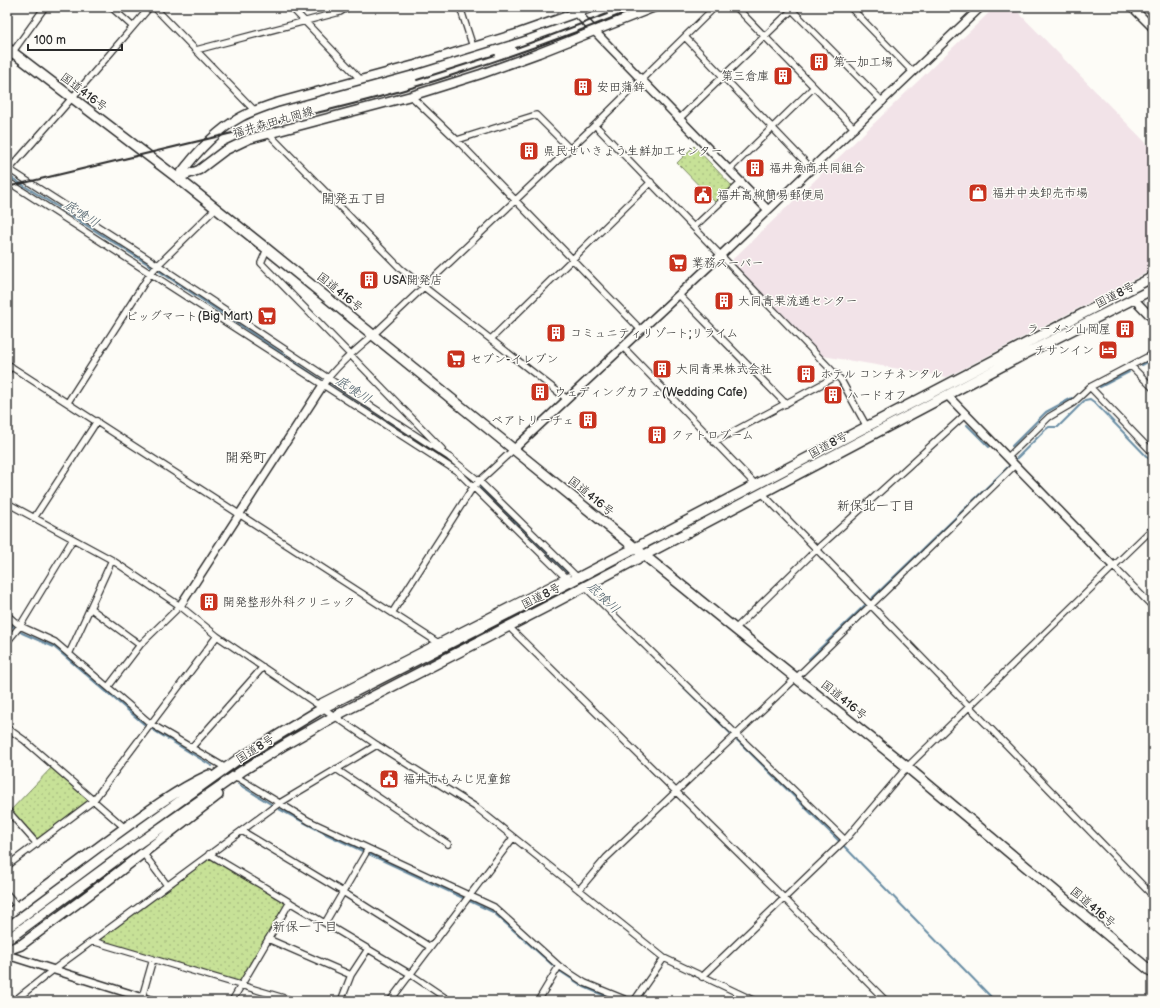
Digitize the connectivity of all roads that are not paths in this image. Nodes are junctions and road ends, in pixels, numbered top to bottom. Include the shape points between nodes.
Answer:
1 (45, 7) edge
2 (111, 7) edge
3 (150, 7) edge
4 (154, 7) edge
5 (291, 7) edge
6 (348, 7) edge
7 (460, 7) edge
8 (571, 7) edge
9 (593, 7) edge
10 (656, 7) edge
11 (715, 7) edge
12 (736, 7) edge
13 (850, 7) edge
14 (981, 7) edge
15 (1132, 7) edge
16 (793, 8) edge
17 (577, 13) junction
18 (305, 22) junction
19 (132, 26) junction
20 (1153, 28) edge
21 (594, 31) junction
22 (764, 36) junction
23 (685, 37) junction
24 (473, 47) junction
25 (196, 50) junction
26 (9, 53) edge
27 (913, 72) junction
28 (723, 76) junction
29 (642, 79) junction
30 (362, 80) junction
31 (814, 87) junction
32 (411, 96) junction
33 (72, 98) junction
34 (883, 102) junction
35 (254, 111) junction
36 (680, 118) junction
37 (595, 125) junction
38 (772, 128) junction
39 (855, 129) junction
40 (269, 134) junction
41 (457, 140) junction
42 (569, 148) junction
43 (812, 169) junction
44 (8, 170) edge
45 (729, 170) junction
46 (178, 178) junction
47 (7, 181) edge
48 (651, 182) junction
49 (742, 182) junction
50 (515, 200) junction
51 (216, 208) junction
52 (768, 210) junction
53 (694, 227) junction
54 (267, 248) junction
55 (721, 255) junction
56 (572, 259) junction
57 (158, 265) junction
58 (150, 274) junction
59 (1153, 277) edge
60 (424, 286) junction
61 (1153, 289) edge
62 (679, 295) junction
63 (1134, 299) junction
64 (1153, 319) edge
65 (641, 330) junction
66 (373, 335) junction
67 (490, 339) junction
68 (622, 347) junction
69 (1153, 354) edge
70 (350, 355) junction
71 (9, 365) edge
72 (1131, 366) junction
73 (7, 372) edge
74 (837, 376) junction
75 (328, 378) junction
76 (323, 385) junction
77 (1090, 387) junction
78 (1153, 388) edge
79 (948, 396) junction
80 (567, 399) junction
81 (68, 402) junction
82 (786, 404) junction
83 (966, 414) junction
84 (97, 421) junction
85 (867, 428) junction
86 (714, 442) junction
87 (514, 449) junction
88 (1153, 453) edge
89 (449, 457) junction
90 (1008, 457) junction
91 (1015, 465) junction
92 (479, 482) junction
93 (756, 485) junction
94 (473, 487) junction
95 (762, 493) junction
96 (7, 503) edge
97 (240, 514) junction
98 (34, 518) junction
99 (1153, 528) edge
100 (73, 539) junction
101 (635, 548) junction
102 (817, 549) junction
103 (644, 555) junction
104 (112, 560) junction
105 (1113, 566) junction
106 (572, 578) junction
107 (585, 587) junction
108 (870, 605) junction
109 (180, 606) junction
110 (1153, 607) edge
111 (90, 608) junction
112 (392, 613) junction
113 (7, 615) edge
114 (20, 626) junction
115 (508, 626) junction
116 (735, 629) junction
117 (217, 636) junction
118 (7, 642) edge
119 (437, 642) junction
120 (140, 645) junction
121 (69, 654) junction
122 (263, 667) junction
123 (797, 678) junction
124 (108, 687) junction
125 (320, 706) junction
126 (969, 707) junction
127 (335, 716) junction
128 (151, 724) junction
129 (7, 728) edge
130 (737, 734) junction
131 (377, 745) junction
132 (191, 748) junction
133 (907, 767) junction
134 (226, 768) junction
135 (336, 769) junction
136 (237, 775) junction
137 (676, 792) junction
138 (94, 801) junction
139 (278, 804) junction
140 (7, 810) edge
141 (125, 828) junction
142 (242, 831) junction
143 (513, 838) junction
144 (845, 840) junction
145 (37, 844) junction
146 (448, 844) dead end
147 (368, 850) junction
148 (143, 853) junction
149 (210, 854) junction
150 (7, 866) edge
151 (167, 885) junction
152 (579, 890) junction
153 (343, 892) junction
154 (7, 894) edge
155 (468, 896) junction
156 (1153, 896) edge
157 (784, 898) junction
158 (290, 902) junction
159 (18, 907) junction
160 (7, 915) edge
161 (325, 923) junction
162 (7, 928) edge
163 (10, 938) edge
164 (268, 939) junction
165 (92, 941) junction
166 (430, 947) junction
167 (368, 949) junction
168 (7, 950) edge
169 (7, 955) edge
170 (664, 958) junction
171 (153, 959) junction
172 (559, 966) junction
173 (53, 970) junction
174 (1153, 972) edge
175 (410, 974) junction
176 (351, 975) junction
177 (702, 977) junction
178 (241, 985) junction
179 (141, 999) edge
180 (14, 1001) edge
181 (153, 1001) edge
182 (232, 1001) edge
183 (294, 1001) edge
184 (341, 1001) edge
185 (390, 1001) edge
186 (450, 1001) edge
187 (538, 1001) edge
188 (629, 1001) edge
189 (634, 1001) edge
190 (755, 1001) edge
191 (886, 1001) edge

1 - 26 street
2 - 19 street
3 - 19 street
4 - 25 street
5 - 18 street
6 - 18 street via 340,12
7 - 24 street
8 - 17 street
9 - 17 main road, 福井森田丸岡線
10 - 21 main road, 福井森田丸岡線
11 - 23 street
12 - 22 street
13 - 27 street
14 - 27 street
15 - 20 street
16 - 22 street
16 - 34 street
17 - 21 street
17 - 24 main road, 福井森田丸岡線
18 - 25 street
18 - 30 street
19 - 33 street
21 - 29 street
21 - 32 main road, 福井森田丸岡線 via 539,53
22 - 28 street
22 - 31 street
23 - 28 street
23 - 29 street
24 - 30 main road, 福井森田丸岡線
25 - 35 street
26 - 33 highway, 国道416号
27 - 34 street
28 - 36 street
28 - 38 street
29 - 36 street
29 - 37 street
30 - 35 main road, 福井森田丸岡線
31 - 38 street
31 - 39 street
32 - 40 main road, 福井森田丸岡線
32 - 41 street
33 - 44 street
33 - 46 highway, 国道416号
34 - 39 street
35 - 46 main road, 福井森田丸岡線 via 240,117 212,137
36 - 45 street
37 - 42 street
37 - 48 street
38 - 43 street
38 - 45 street
39 - 43 street
40 - 46 main road, 福井森田丸岡線 via 236,144 199,170
40 - 60 street via 401,269
41 - 42 street via 536,115
41 - 50 street
42 - 50 street
43 - 52 street
44 - 57 street
45 - 49 street
46 - 51 highway, 国道416号
47 - 58 street
48 - 53 street
48 - 56 street
49 - 52 street
49 - 53 street
50 - 56 street
50 - 60 street
51 - 54 highway, 国道416号
51 - 57 street
52 - 55 street
53 - 55 street
54 - 66 highway, 国道416号
54 - 70 street via 261,263
55 - 62 street
55 - 74 street
56 - 65 street
56 - 67 street
57 - 58 street
57 - 75 street
58 - 76 street
58 - 81 street
59 - 85 highway, 国道8号
60 - 66 street
60 - 67 street
61 - 63 highway, 国道8号
62 - 65 street
62 - 82 street
63 - 64 street
63 - 79 highway, 国道8号
65 - 68 street
66 - 70 street
66 - 87 highway, 国道416号
67 - 80 street
68 - 80 street
68 - 86 street
69 - 72 street
70 - 75 street
70 - 89 street
71 - 73 street
71 - 81 street
72 - 77 street
72 - 78 street
74 - 82 street
74 - 85 street
75 - 76 street
75 - 89 street
76 - 94 street via 458,472
76 - 97 street
77 - 88 street
77 - 90 street via 1074,403 1049,417
79 - 83 street
79 - 95 highway, 国道8号
80 - 87 street
81 - 84 street
82 - 86 street
83 - 90 street
83 - 102 street
84 - 97 street
84 - 98 street
85 - 93 highway, 国道8号
86 - 93 street
87 - 92 street
87 - 101 highway, 国道416号
89 - 92 street
90 - 91 street
91 - 105 street
91 - 108 street
92 - 94 street
92 - 106 street
93 - 101 highway, 国道8号
94 - 106 street
94 - 112 street
95 - 102 street
95 - 103 highway, 国道8号
96 - 98 street
97 - 109 street
97 - 112 street
98 - 100 street
99 - 105 street
100 - 104 street
100 - 114 street
101 - 103 highway, 国道416号
101 - 106 highway, 国道8号
102 - 108 street
102 - 116 street
103 - 107 highway, 国道8号
103 - 116 highway, 国道416号
104 - 109 street
104 - 111 street
105 - 110 street
105 - 126 street
106 - 119 street
106 - 125 highway, 国道8号
107 - 115 highway, 国道8号
107 - 130 street
108 - 123 street
108 - 126 street
109 - 117 street
109 - 120 street
111 - 120 street
111 - 121 street
112 - 119 street
113 - 114 street
114 - 118 street
114 - 121 street via 55,642
115 - 127 highway, 国道8号
115 - 137 street
116 - 123 highway, 国道416号
117 - 122 street
117 - 128 street
119 - 125 street
120 - 124 street
121 - 124 street
122 - 125 street
122 - 132 street
123 - 130 street
123 - 133 highway, 国道416号
124 - 128 street
125 - 127 street
125 - 134 highway, 国道8号
126 - 133 street
126 - 156 street
127 - 131 street
127 - 136 highway, 国道8号
128 - 132 street
128 - 138 street
129 - 138 street
130 - 137 street
130 - 144 street
131 - 135 street
131 - 143 street via 477,808
132 - 134 street
133 - 144 street
133 - 174 highway, 国道416号
134 - 141 highway via 195,782
134 - 162 highway, 国道8号
135 - 139 street
135 - 146 street
136 - 139 street
136 - 148 highway via 219,794
136 - 163 highway, 国道8号
137 - 152 street via 606,858
137 - 157 street
138 - 141 street
138 - 145 street
139 - 142 street
139 - 147 street
140 - 145 street
141 - 159 highway via 79,866
142 - 149 street
142 - 153 street
143 - 152 street
143 - 155 street
144 - 157 street
145 - 150 street
147 - 153 street
147 - 155 street
148 - 151 street
148 - 168 highway via 21,944
149 - 151 street
149 - 158 street
151 - 165 street
152 - 170 street
153 - 161 street
153 - 166 street
154 - 159 street
155 - 166 street
155 - 172 street via 494,907
157 - 177 street
157 - 191 street
158 - 161 street
158 - 164 street
159 - 160 highway
161 - 167 street
164 - 176 street
164 - 178 street
165 - 171 street
165 - 173 street
166 - 175 street
167 - 175 street
167 - 176 street
169 - 173 street
170 - 177 street
170 - 189 street
171 - 178 street
171 - 179 street
172 - 187 street
172 - 188 street via 585,983
173 - 179 street
173 - 180 street
175 - 185 street
175 - 186 street
176 - 184 street
177 - 190 street
178 - 182 street
178 - 183 street
179 - 181 street

